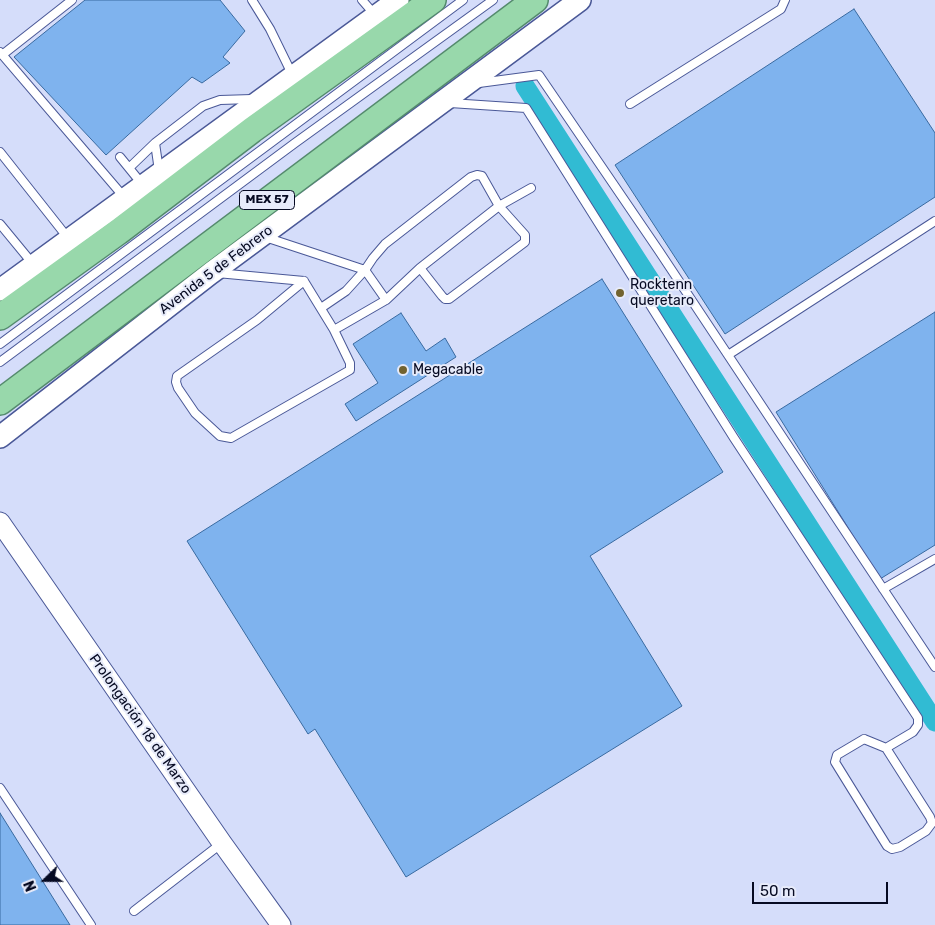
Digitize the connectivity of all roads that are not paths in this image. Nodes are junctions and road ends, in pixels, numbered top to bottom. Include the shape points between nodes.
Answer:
1 (72, 0) edge
2 (252, 0) edge
3 (362, 0) edge
4 (398, 0) edge
5 (433, 0) edge
6 (463, 0) edge
7 (493, 0) edge
8 (535, 0) edge
9 (580, 0) edge
10 (785, 0) edge
11 (376, 17) junction
12 (1, 54) edge
13 (293, 76) junction
14 (464, 85) junction
15 (262, 99) junction
16 (442, 102) junction
17 (630, 104) dead end
18 (155, 143) junction
19 (0, 152) edge
20 (120, 157) dead end
21 (129, 168) junction
22 (152, 179) junction
23 (531, 188) dead end
24 (125, 199) junction
25 (499, 206) junction
26 (935, 221) edge
27 (0, 224) edge
28 (262, 236) junction
29 (70, 240) junction
30 (34, 265) junction
31 (420, 268) junction
32 (365, 270) junction
33 (211, 273) junction
34 (304, 281) junction
35 (0, 290) edge
36 (386, 300) junction
37 (321, 308) junction
38 (0, 317) edge
39 (334, 330) junction
40 (0, 344) edge
41 (728, 355) junction
42 (0, 362) edge
43 (0, 402) edge
44 (0, 436) edge
45 (0, 522) edge
46 (935, 559) edge
47 (883, 589) junction
48 (935, 667) edge
49 (886, 748) junction
50 (0, 788) edge
51 (222, 843) junction
52 (134, 911) dead end
53 (91, 925) edge
54 (281, 925) edge

1 - 12 lane
2 - 13 lane
3 - 11 lane
4 - 11 main road
5 - 38 highway
6 - 40 lane
7 - 42 lane
8 - 43 highway, Avenida 5 de Febrero / MEX 57
9 - 14 main road, Avenida 5 de Febrero
10 - 17 lane via 781,9
11 - 13 main road
12 - 24 lane
13 - 15 main road
14 - 16 main road, Avenida 5 de Febrero
14 - 41 lane via 539,75
15 - 18 lane via 220,100 203,106
15 - 22 main road
16 - 28 main road, Avenida 5 de Febrero
16 - 49 lane via 526,108 734,438 918,718 914,732
18 - 21 lane
18 - 22 lane
19 - 29 lane
20 - 21 lane
21 - 22 lane
22 - 24 main road
23 - 25 lane
24 - 29 main road
25 - 31 lane
25 - 31 lane via 525,234 525,242 517,249 449,299 442,296
25 - 32 lane via 482,176 477,175 385,244
26 - 41 lane
27 - 30 lane
28 - 32 lane
28 - 33 main road, Avenida 5 de Febrero
29 - 30 main road
30 - 35 main road
31 - 36 lane
32 - 36 lane
32 - 37 lane via 346,291
33 - 34 lane
33 - 44 main road, Avenida 5 de Febrero
34 - 37 lane
34 - 39 lane via 258,320 177,376 178,388 194,413 220,436 231,438 350,370 350,363
36 - 39 lane
37 - 39 lane
41 - 47 lane
45 - 51 street, Prolongación 18 de Marzo
46 - 47 lane
47 - 48 lane
49 - 49 lane via 864,739 837,756 835,762 887,846 892,849 920,835 932,823
50 - 53 lane
51 - 52 lane
51 - 54 street, Prolongación 18 de Marzo

